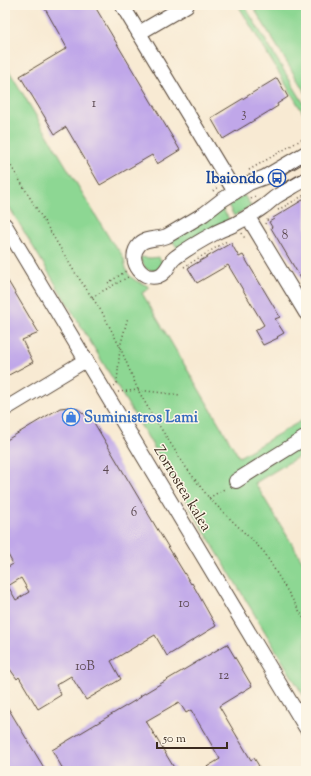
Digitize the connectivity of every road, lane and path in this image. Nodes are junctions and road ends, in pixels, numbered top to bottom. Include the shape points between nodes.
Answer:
1 (122, 5) edge
2 (186, 5) edge
3 (139, 33) junction
4 (306, 153) edge
5 (5, 156) edge
6 (306, 179) edge
7 (235, 192) junction
8 (306, 194) edge
9 (257, 195) dead end
10 (251, 199) dead end
11 (277, 211) dead end
12 (273, 214) dead end
13 (248, 217) junction
14 (5, 225) edge
15 (257, 231) junction
16 (244, 237) dead end
17 (128, 270) dead end
18 (132, 275) dead end
19 (108, 283) dead end
20 (92, 297) junction
21 (306, 313) edge
22 (128, 317) dead end
23 (120, 347) junction
24 (86, 360) junction
25 (114, 386) dead end
26 (138, 390) junction
27 (118, 392) dead end
28 (180, 395) dead end
29 (5, 409) edge
30 (306, 437) edge
31 (236, 481) joint
32 (209, 498) junction
33 (306, 622) edge
34 (306, 728) edge

1 - 3 street
2 - 3 street
3 - 7 street
4 - 7 street
5 - 20 path
6 - 13 street
7 - 13 street via 167,236 142,242 135,251 135,264 145,275 160,275 177,256
8 - 11 path
9 - 10 path
12 - 15 path
13 - 15 street
14 - 24 street, Zorrostea kalea
15 - 16 path
15 - 21 street
17 - 19 path
18 - 20 path
20 - 23 path
22 - 23 path
23 - 25 path via 117,383
23 - 26 path
24 - 29 street
24 - 34 street, Zorrostea kalea
26 - 27 path
26 - 28 path
26 - 32 path via 177,453
30 - 31 street
31 - 32 path
32 - 33 path via 264,552

